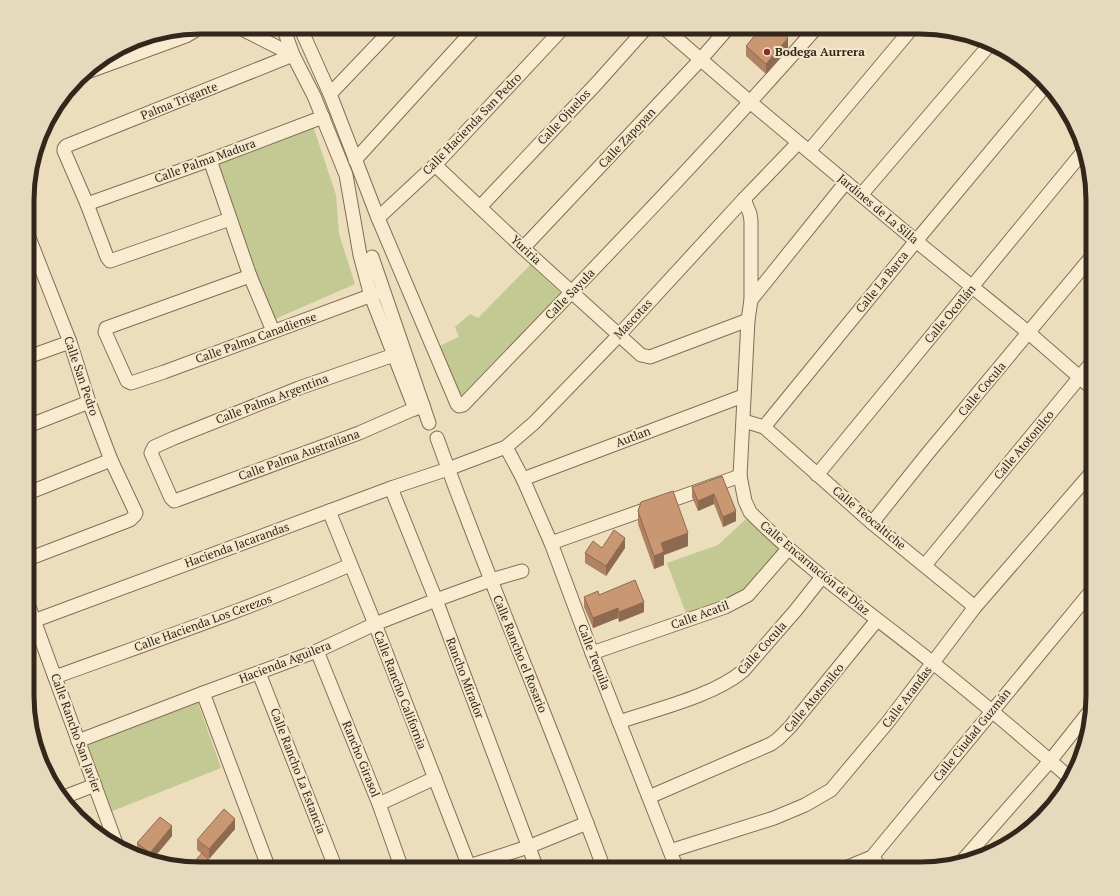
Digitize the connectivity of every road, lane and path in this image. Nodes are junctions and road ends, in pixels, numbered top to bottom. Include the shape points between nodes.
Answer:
1 (189, 34) edge
2 (252, 34) edge
3 (285, 34) edge
4 (303, 34) edge
5 (387, 34) edge
6 (470, 34) edge
7 (557, 34) edge
8 (641, 34) edge
9 (671, 34) edge
10 (723, 34) edge
11 (811, 34) edge
12 (907, 34) edge
13 (987, 48) edge
14 (293, 55) junction
15 (701, 59) junction
16 (100, 68) edge
17 (1043, 88) edge
18 (330, 94) junction
19 (750, 102) junction
20 (323, 118) junction
21 (798, 143) junction
22 (809, 151) junction
23 (1080, 156) edge
24 (210, 160) junction
25 (355, 160) junction
26 (435, 165) junction
27 (846, 182) junction
28 (861, 195) junction
29 (744, 199) junction
30 (87, 204) junction
31 (480, 206) junction
32 (378, 218) junction
33 (230, 219) junction
34 (916, 241) junction
35 (523, 248) junction
36 (34, 250) edge
37 (372, 257) dead end
38 (1086, 264) edge
39 (250, 276) junction
40 (973, 288) junction
41 (377, 293) junction
42 (572, 293) junction
43 (751, 300) junction
44 (748, 320) junction
45 (273, 331) junction
46 (1029, 333) junction
47 (618, 335) junction
48 (70, 342) junction
49 (34, 355) edge
50 (394, 355) junction
51 (1086, 371) edge
52 (1080, 378) junction
53 (1086, 383) edge
54 (744, 396) junction
55 (88, 402) junction
56 (419, 407) junction
57 (744, 421) junction
58 (429, 422) dead end
59 (34, 424) edge
60 (764, 427) junction
61 (437, 438) dead end
62 (506, 447) junction
63 (111, 460) junction
64 (448, 469) junction
65 (818, 475) junction
66 (740, 476) junction
67 (523, 479) junction
68 (1086, 479) edge
69 (391, 488) junction
70 (34, 491) edge
71 (174, 501) joint
72 (328, 511) junction
73 (872, 523) junction
74 (551, 543) junction
75 (788, 549) junction
76 (34, 557) edge
77 (350, 565) junction
78 (925, 565) junction
79 (522, 571) dead end
80 (822, 577) junction
81 (491, 580) junction
82 (1086, 598) edge
83 (436, 600) junction
84 (975, 607) junction
85 (877, 620) junction
86 (34, 621) edge
87 (375, 624) junction
88 (34, 629) edge
89 (318, 650) junction
90 (592, 653) junction
91 (933, 663) junction
92 (259, 673) junction
93 (55, 677) junction
94 (203, 693) junction
95 (992, 712) junction
96 (1085, 717) edge
97 (619, 722) junction
98 (78, 742) junction
99 (1050, 761) junction
100 (1066, 775) edge
101 (435, 778) junction
102 (95, 785) junction
103 (67, 796) edge
104 (649, 797) junction
105 (379, 804) junction
106 (587, 823) junction
107 (114, 838) edge
108 (528, 847) junction
109 (670, 851) junction
110 (968, 855) edge
111 (872, 857) junction
112 (266, 862) edge
113 (333, 862) edge
114 (400, 862) edge
115 (468, 862) edge
116 (484, 862) edge
117 (534, 862) edge
118 (601, 862) edge
119 (674, 862) edge
120 (860, 862) edge
121 (876, 862) edge

1 - 16 street
2 - 14 street
3 - 14 street
4 - 18 street
5 - 18 street
6 - 25 street
7 - 26 street, Calle Hacienda San Pedro
8 - 31 street, Calle Ojuelos
9 - 15 street, Jardines de La Silla
10 - 15 street, Calle Zapopan
11 - 19 street, Calle Sayula
12 - 22 street
13 - 28 street
14 - 20 street
14 - 30 street, Palma Trigante via 65,148 64,151
15 - 19 street, Jardines de La Silla
15 - 35 street, Calle Zapopan
17 - 34 street, Calle La Barca
18 - 25 street
19 - 21 street, Jardines de La Silla
19 - 42 street, Calle Sayula
20 - 24 street, Calle Palma Madura
20 - 41 street via 346,175 360,255
21 - 22 street, Jardines de La Silla
21 - 29 street, Mascotas
22 - 27 street, Jardines de La Silla
23 - 40 street, Calle Ocotlán
24 - 30 street, Calle Palma Madura
24 - 33 street
25 - 32 street
26 - 31 street, Yuriria
26 - 32 street, Calle Hacienda San Pedro
27 - 28 street, Jardines de La Silla
27 - 43 street
28 - 34 street, Jardines de La Silla
29 - 43 street, Calle Encarnación de Díaz via 751,220
29 - 47 street, Mascotas
30 - 33 street via 107,258 111,261
31 - 35 street, Yuriria
32 - 42 street, Calle Sayula via 458,406 463,405
33 - 39 street
34 - 40 street, Jardines de La Silla
34 - 60 street, Calle La Barca
35 - 42 street, Yuriria
36 - 48 street, Calle San Pedro
37 - 41 street
38 - 46 street, Calle Cocula
39 - 45 street
39 - 45 street, Calle Palma Canadiense via 106,328 105,332 128,382 131,383
40 - 46 street, Jardines de La Silla
40 - 65 street, Calle Ocotlán
41 - 45 street, Calle Palma Canadiense
41 - 50 street
41 - 56 street
42 - 47 street, Yuriria
43 - 44 street, Calle Encarnación de Díaz
44 - 47 street, Yuriria via 650,357 641,355
44 - 54 street, Calle Encarnación de Díaz
46 - 52 street, Jardines de La Silla
46 - 73 street, Calle Cocula
47 - 62 street, Mascotas via 534,422
48 - 49 street
48 - 55 street, Calle San Pedro
50 - 56 street
50 - 71 street, Calle Palma Argentina via 300,388 152,448 151,453
51 - 52 street, Calle Atotonilco
52 - 53 street, Jardines de La Silla
52 - 78 street, Calle Atotonilco
54 - 57 street, Calle Encarnación de Díaz
54 - 67 street, Autlan
55 - 59 street
55 - 63 street, Calle San Pedro
56 - 58 street
56 - 71 street, Calle Palma Australiana via 359,433
57 - 60 street
57 - 66 street, Calle Encarnación de Díaz
60 - 65 street, Calle Teocaltiche
61 - 64 street, Calle Rancho el Rosario
62 - 64 street, Mascotas
62 - 67 street, Calle Tequila
63 - 70 street
63 - 76 street, Calle San Pedro via 135,515 130,520
64 - 69 street, Hacienda Jacarandas
64 - 81 street, Calle Rancho el Rosario
65 - 73 street, Calle Teocaltiche
66 - 74 street
66 - 75 street, Calle Encarnación de Díaz via 750,512
67 - 74 street, Calle Tequila
68 - 84 street, Calle Arandas
69 - 72 street, Hacienda Jacarandas
69 - 83 street, Rancho Mirador
72 - 77 street, Calle Rancho California
72 - 86 street, Hacienda Jacarandas
73 - 78 street, Calle Teocaltiche
74 - 90 street, Calle Tequila
75 - 80 street, Calle Encarnación de Díaz
75 - 90 street, Calle Acatil via 748,595 725,606
77 - 87 street, Calle Rancho California
77 - 93 street, Calle Hacienda Los Cerezos via 212,620
78 - 84 street, Calle Teocaltiche
79 - 81 street, Hacienda Aguilera
80 - 85 street, Calle Encarnación de Díaz
80 - 97 street, Calle Cocula via 743,672 735,678 687,699
81 - 83 street, Hacienda Aguilera
81 - 106 street, Calle Rancho el Rosario
82 - 95 street, Calle Ciudad Guzmán
83 - 87 street, Hacienda Aguilera
83 - 108 street, Rancho Mirador
84 - 91 street, Calle Arandas
85 - 91 street, Calle Encarnación de Díaz
85 - 104 street, Calle Atotonilco via 778,739
87 - 89 street, Hacienda Aguilera
87 - 101 street, Calle Rancho California
88 - 93 street, Calle Rancho San Javier
89 - 92 street, Hacienda Aguilera
89 - 105 street, Rancho Girasol
90 - 97 street, Calle Tequila
91 - 95 street, Calle Encarnación de Díaz
91 - 109 street, Calle Arandas via 831,790 774,818
92 - 94 street, Hacienda Aguilera
92 - 113 street, Calle Rancho La Estancia
93 - 98 street, Calle Rancho San Javier
94 - 98 street, Hacienda Aguilera
94 - 112 street
95 - 99 street, Calle Encarnación de Díaz
95 - 111 street, Calle Ciudad Guzmán
96 - 99 street
97 - 104 street, Calle Tequila
98 - 102 street, Calle Rancho San Javier
99 - 100 street, Calle Encarnación de Díaz
99 - 110 street
101 - 105 street
101 - 115 street, Calle Rancho California
102 - 103 street
102 - 107 street, Calle Rancho San Javier
104 - 109 street, Calle Tequila
105 - 114 street, Rancho Girasol
106 - 108 street
106 - 118 street, Calle Rancho el Rosario
108 - 116 street
108 - 117 street, Rancho Mirador
109 - 119 street, Calle Tequila
111 - 120 street, Calle Ciudad Guzmán
111 - 121 street

